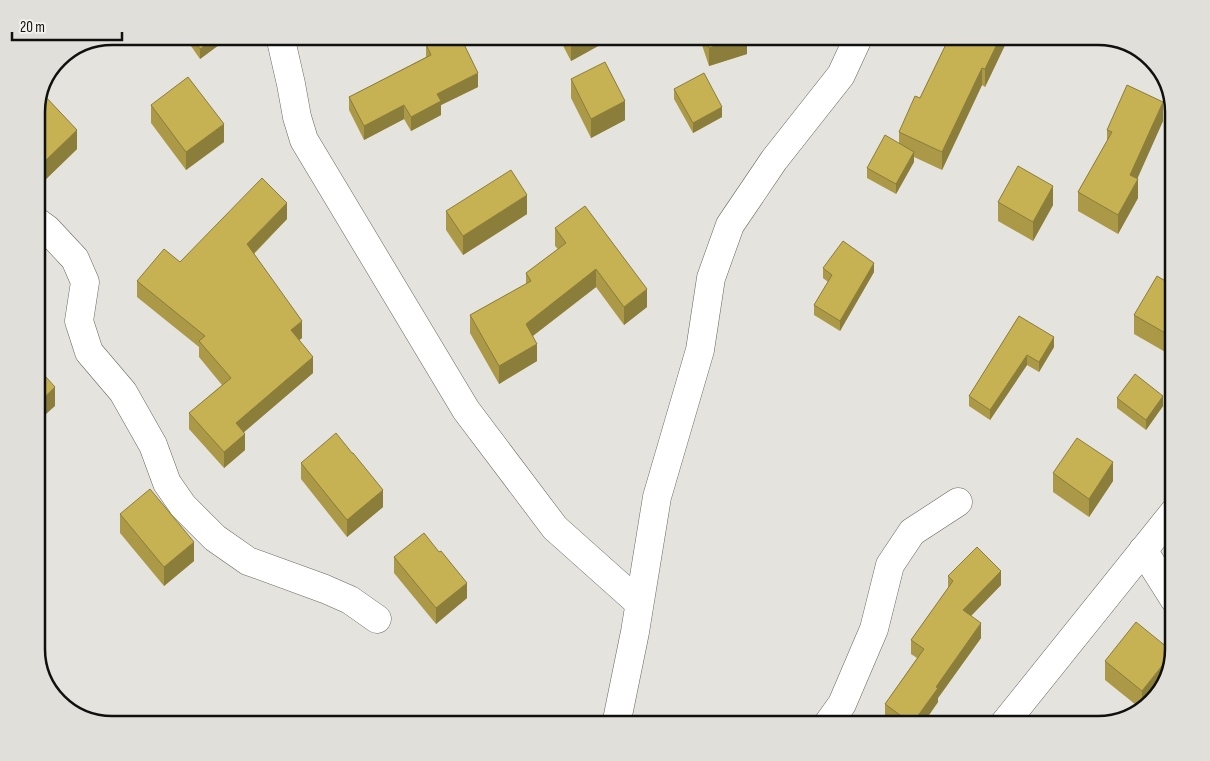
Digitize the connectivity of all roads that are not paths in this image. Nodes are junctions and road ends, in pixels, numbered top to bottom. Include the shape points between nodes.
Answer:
1 (282, 45) edge
2 (855, 45) edge
3 (45, 228) edge
4 (958, 502) dead end
5 (1165, 523) edge
6 (1143, 550) junction
7 (1165, 585) edge
8 (640, 604) junction
9 (377, 620) dead end
10 (618, 716) edge
11 (833, 716) edge
12 (1010, 716) edge

1 - 8 street via 296,117 304,140 466,410 555,528
2 - 8 street via 841,75 774,160 730,224 711,278 700,350 657,497
3 - 9 street via 75,259 85,282 79,322 88,352 123,392 153,445 167,483 182,506 215,538 248,561 350,600
4 - 11 street via 912,532 890,565 874,629 842,704
5 - 6 street
6 - 7 street
6 - 12 street
8 - 10 street

